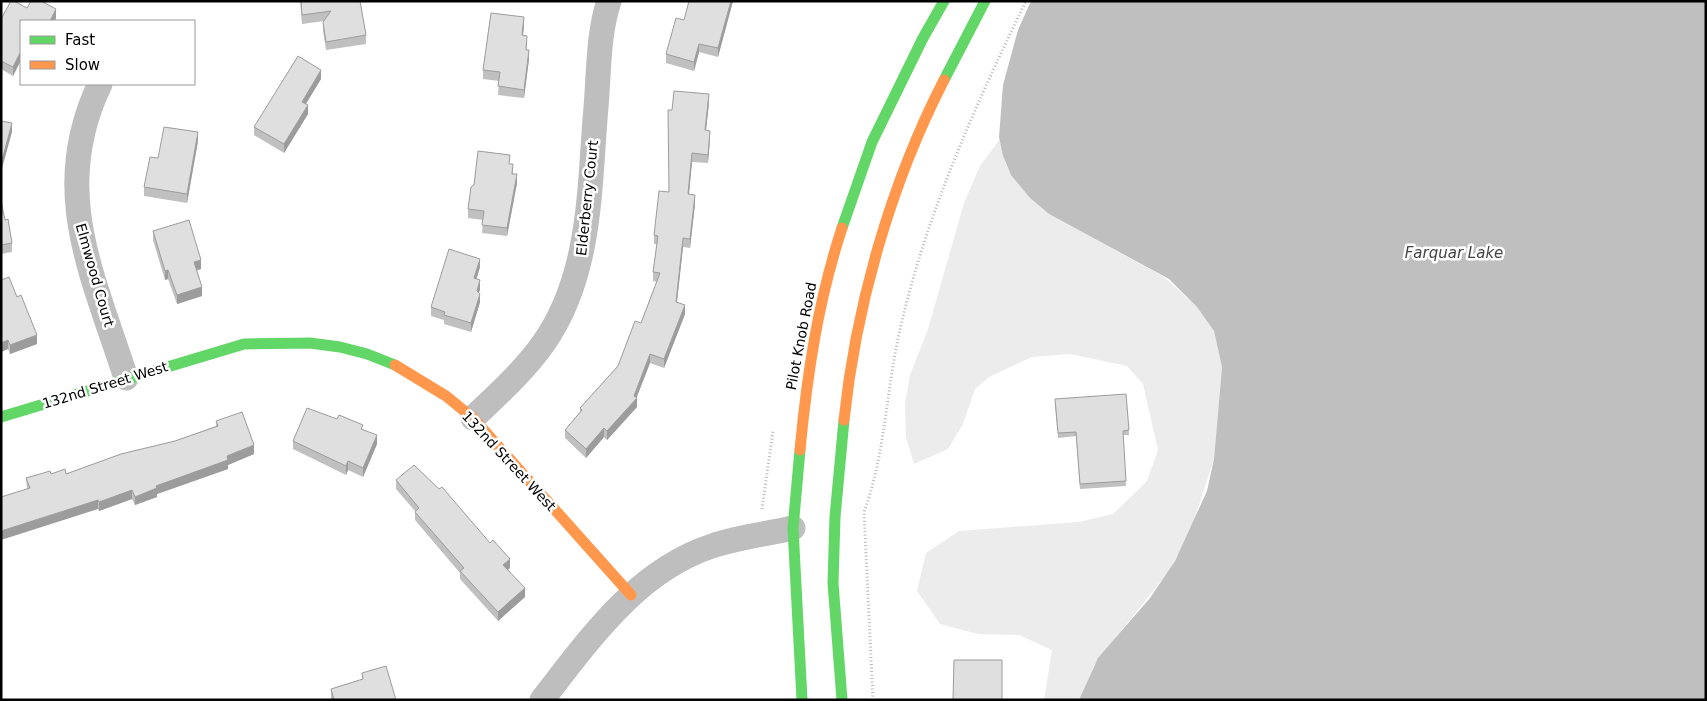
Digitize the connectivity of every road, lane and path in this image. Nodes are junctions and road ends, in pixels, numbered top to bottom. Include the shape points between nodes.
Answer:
1 (609, 1) edge
2 (944, 1) edge
3 (986, 1) edge
4 (1026, 1) edge
5 (99, 85) edge
6 (126, 378) junction
7 (1, 417) edge
8 (472, 418) junction
9 (797, 526) junction
10 (631, 595) junction
11 (542, 700) edge
12 (802, 700) edge
13 (842, 700) edge
14 (873, 700) edge

1 - 8 street, Elderberry Court via 601,49 585,233 578,273 564,309 543,343 518,375
2 - 9 main road, Pilot Knob Road via 872,142 830,265 814,334 804,403
3 - 13 main road via 924,118 897,189 860,318 831,518
4 - 14 path via 957,154 922,247 899,334 874,484 864,512
5 - 6 street, Elmwood Court via 88,107 79,142 75,177 78,216
6 - 7 main road, 132nd Street West
6 - 8 main road, 132nd Street West via 244,344 314,342 358,352 416,374
8 - 10 main road, 132nd Street West
9 - 10 street via 711,546 668,565
9 - 12 main road, Pilot Knob Road
10 - 11 street via 602,624

